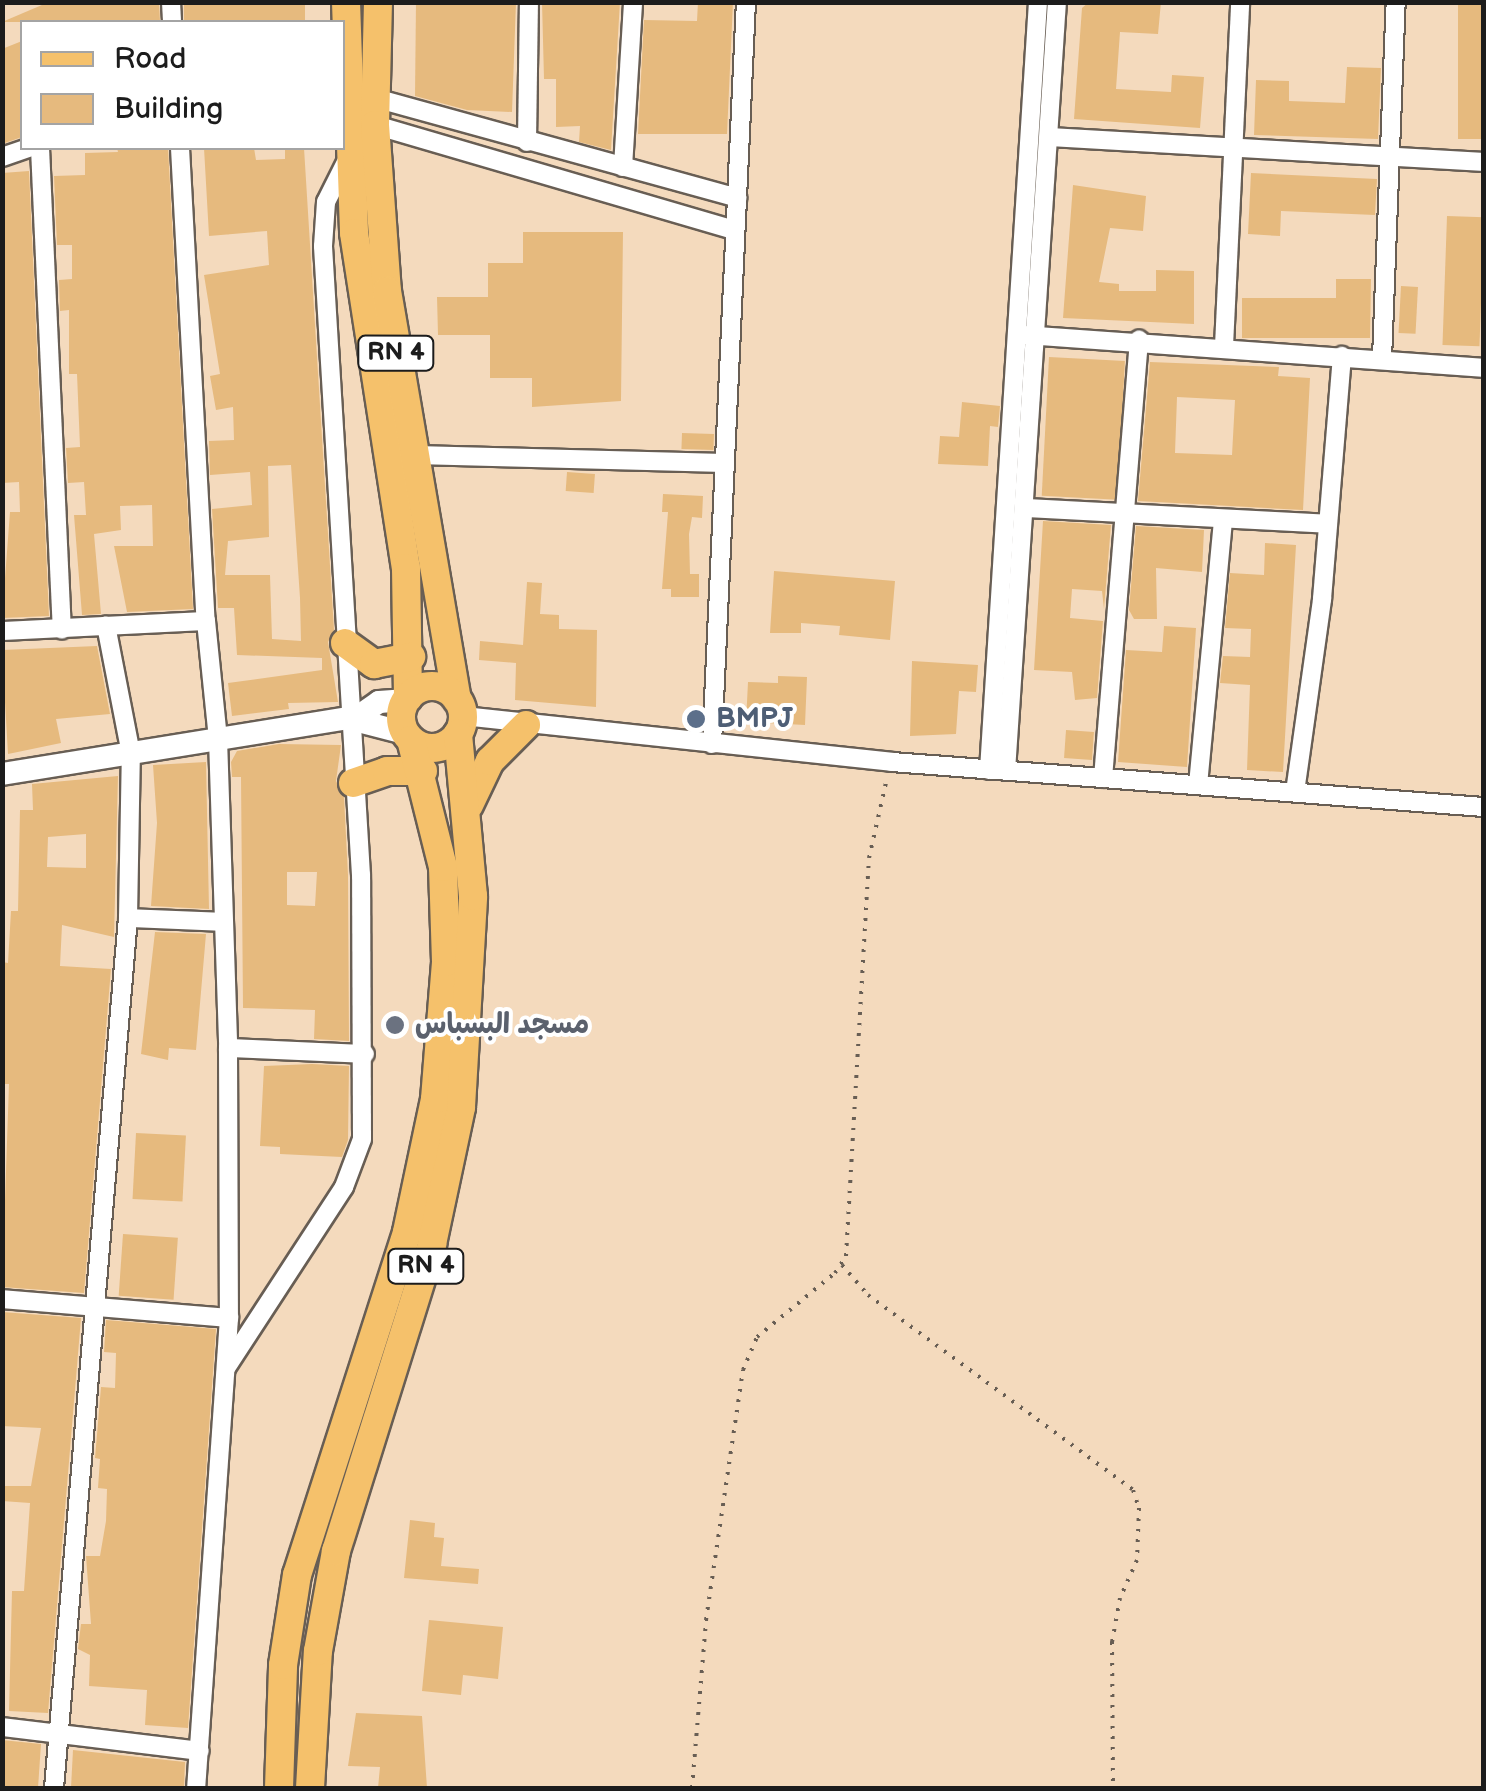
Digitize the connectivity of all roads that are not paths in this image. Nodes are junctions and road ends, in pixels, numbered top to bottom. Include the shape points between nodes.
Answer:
1 (346, 2) edge
2 (378, 2) edge
3 (529, 2) edge
4 (633, 2) edge
5 (746, 2) edge
6 (1038, 2) edge
7 (1057, 2) edge
8 (1240, 2) edge
9 (1396, 2) edge
10 (345, 34) edge
11 (345, 84) edge
12 (375, 111) junction
13 (1050, 137) junction
14 (528, 142) junction
15 (1231, 148) junction
16 (40, 150) edge
17 (180, 150) edge
18 (349, 156) junction
19 (579, 156) junction
20 (1389, 157) junction
21 (1484, 162) edge
22 (623, 167) junction
23 (574, 182) junction
24 (737, 198) junction
25 (735, 230) junction
26 (1027, 335) junction
27 (1139, 339) junction
28 (1224, 346) junction
29 (1342, 356) junction
30 (1382, 360) junction
31 (1484, 368) edge
32 (416, 456) junction
33 (725, 464) junction
34 (1026, 508) junction
35 (1123, 514) junction
36 (1224, 519) junction
37 (1328, 524) junction
38 (206, 621) junction
39 (106, 625) junction
40 (62, 629) junction
41 (2, 631) edge
42 (345, 642) junction
43 (411, 657) junction
44 (408, 699) junction
45 (459, 716) junction
46 (351, 718) junction
47 (526, 725) junction
48 (408, 736) junction
49 (218, 738) junction
50 (712, 744) junction
51 (131, 754) junction
52 (998, 770) junction
53 (423, 772) junction
54 (2, 774) edge
55 (1103, 778) junction
56 (353, 783) junction
57 (1198, 785) junction
58 (1295, 792) junction
59 (469, 807) junction
60 (1484, 807) edge
61 (128, 918) junction
62 (223, 922) junction
63 (228, 1048) junction
64 (365, 1054) junction
65 (2, 1299) edge
66 (96, 1306) junction
67 (229, 1318) junction
68 (226, 1369) junction
69 (2, 1727) edge
70 (58, 1734) junction
71 (200, 1751) junction
72 (54, 1788) edge
73 (196, 1788) edge
74 (278, 1788) edge
75 (310, 1788) edge

1 - 10 main road, RN 4
2 - 12 main road, RN 4
3 - 14 street
4 - 22 street
5 - 24 street
6 - 26 street
7 - 13 street
8 - 15 street
9 - 20 street
11 - 18 main road, RN 4
12 - 14 street
12 - 23 street
12 - 32 main road, RN 4 via 387,291
13 - 15 street
13 - 26 street
14 - 19 street
15 - 20 street
15 - 28 street
16 - 40 street
17 - 38 street
18 - 42 street via 326,202 323,246
18 - 43 main road, RN 4 via 362,308 406,568
19 - 22 street
19 - 23 street
20 - 21 street
20 - 30 street
22 - 24 street
23 - 25 street
24 - 25 street
25 - 33 street
26 - 27 street
26 - 34 street
26 - 52 street
27 - 28 street
27 - 35 street
28 - 29 street
29 - 30 street
29 - 37 street
30 - 31 street
32 - 33 street
32 - 45 main road, RN 4
33 - 50 street
34 - 35 street
34 - 52 street
35 - 36 street
35 - 55 street
36 - 37 street
36 - 57 street
37 - 58 street
38 - 39 street
38 - 49 street
39 - 40 street
39 - 51 street
40 - 41 street
42 - 43 main road via 374,664
42 - 46 street
43 - 44 main road, RN 4
44 - 45 main road via 433,686
44 - 46 street via 379,702
44 - 48 main road via 401,716
45 - 47 street
45 - 48 main road via 436,748
45 - 59 main road, RN 4
46 - 48 street
46 - 49 street
46 - 56 street
47 - 50 street
47 - 59 main road via 490,761
48 - 53 main road, RN 4
49 - 51 street
49 - 62 street
50 - 52 street
51 - 54 street
51 - 61 street
52 - 55 street
53 - 56 main road via 387,772
53 - 74 main road, RN 4 via 445,900 435,1098 407,1232 320,1487 298,1575 283,1665
55 - 57 street
56 - 64 street
57 - 58 street
58 - 60 street
59 - 75 main road, RN 4 via 472,968 461,1108 432,1244 333,1568 318,1651
61 - 62 street
61 - 66 street
62 - 63 street
63 - 64 street
63 - 67 street
64 - 68 street via 362,1139 354,1168
65 - 66 street
66 - 67 street
66 - 70 street
67 - 68 street
68 - 71 street
69 - 70 street
70 - 71 street
70 - 72 street
71 - 73 street

